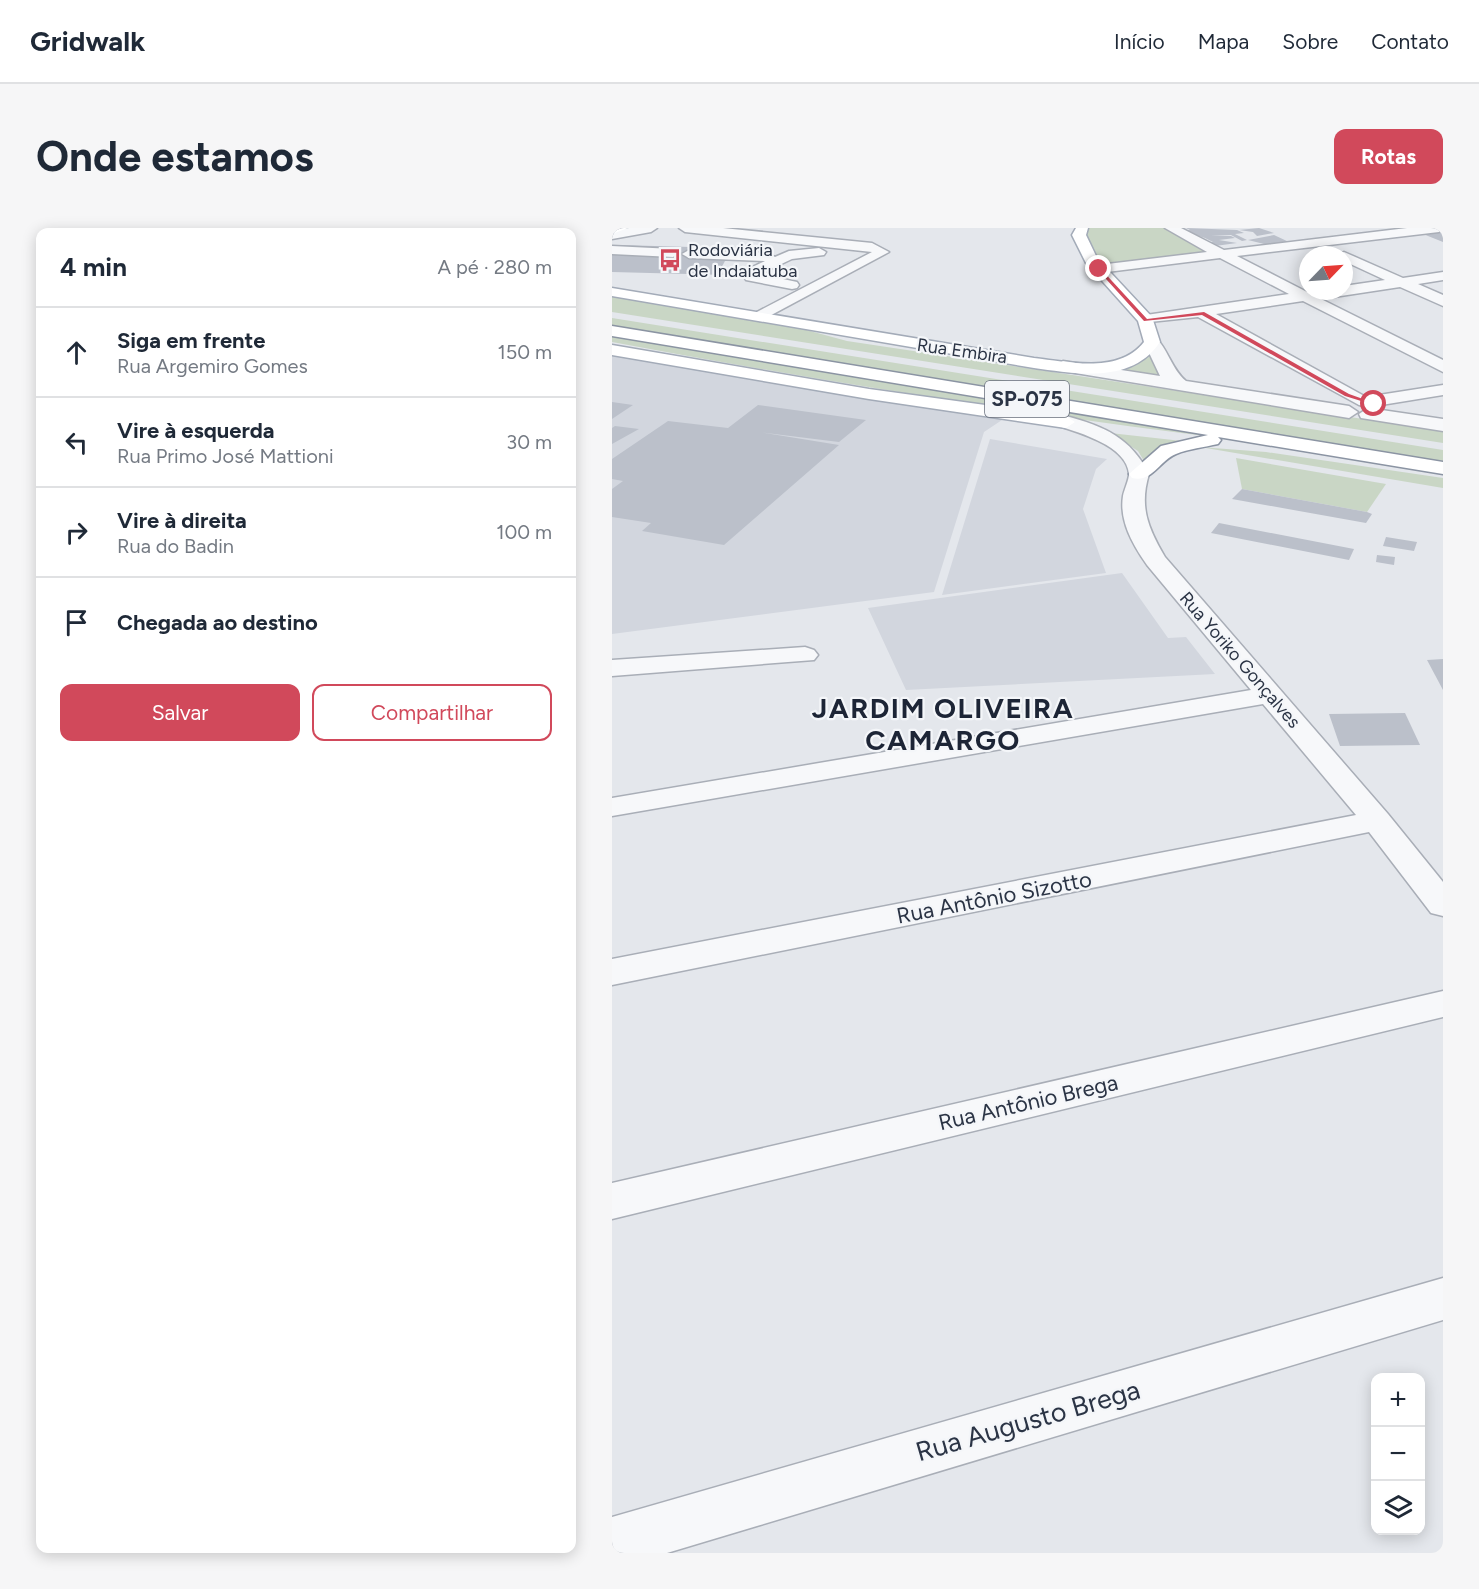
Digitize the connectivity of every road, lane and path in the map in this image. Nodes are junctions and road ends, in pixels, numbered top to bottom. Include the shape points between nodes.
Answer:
1 (622, 228) edge
2 (651, 228) edge
3 (685, 228) edge
4 (1082, 228) edge
5 (1171, 228) edge
6 (1439, 228) edge
7 (612, 230) edge
8 (1397, 230) edge
9 (1292, 233) dead end
10 (612, 236) edge
11 (1314, 242) junction
12 (1433, 245) dead end
13 (1322, 246) edge
14 (612, 250) edge
15 (673, 253) dead end
16 (689, 254) dead end
17 (775, 254) junction
18 (1221, 254) junction
19 (1353, 261) edge
20 (1099, 269) junction
21 (1443, 276) edge
22 (1401, 283) junction
23 (792, 285) junction
24 (1353, 290) edge
25 (612, 292) edge
26 (1299, 295) edge
27 (1299, 298) edge
28 (1309, 300) edge
29 (793, 301) junction
30 (1443, 301) edge
31 (1202, 313) junction
32 (612, 315) edge
33 (760, 316) junction
34 (1146, 320) junction
35 (612, 331) edge
36 (1152, 342) junction
37 (612, 350) edge
38 (859, 354) dead end
39 (1063, 366) junction
40 (1443, 367) edge
41 (1180, 384) junction
42 (1443, 390) edge
43 (1365, 406) junction
44 (1066, 422) junction
45 (1443, 425) edge
46 (1211, 440) junction
47 (1443, 468) edge
48 (1139, 474) junction
49 (1443, 474) edge
50 (805, 655) dead end
51 (612, 668) edge
52 (1270, 695) junction
53 (612, 807) edge
54 (1377, 821) junction
55 (1443, 905) edge
56 (612, 972) edge
57 (1443, 1004) edge
58 (612, 1201) edge
59 (1443, 1299) edge
60 (612, 1543) edge

1 - 7 main road
2 - 10 street
3 - 29 street via 873,247 882,252
4 - 20 main road via 1079,235
5 - 18 street
6 - 8 street
8 - 11 street
8 - 12 street
9 - 11 street
11 - 13 street
11 - 18 street
14 - 15 street
16 - 17 street
17 - 23 street via 751,277
17 - 23 street via 850,254
18 - 20 street
18 - 26 street
19 - 22 street
20 - 34 main road
21 - 22 street
22 - 24 street
22 - 30 street
23 - 29 street via 779,293
25 - 33 main road, Rua Embira
27 - 31 street
28 - 40 street
29 - 33 street
31 - 34 street
31 - 43 street
32 - 38 main road
33 - 39 main road, Rua Embira via 867,338
34 - 36 main road
35 - 47 main road, SP-075
36 - 39 main road via 1141,358 1128,363
36 - 41 street via 1169,377
37 - 44 main road via 868,394
39 - 41 street, Rua Embira
41 - 43 street, Rua Embira via 1313,406
42 - 43 street
43 - 45 street, Rua Embira
44 - 46 main road
44 - 48 street via 1122,445
46 - 48 main road via 1168,450
46 - 49 main road
48 - 52 street, Rua Yoriko Gonçalves via 1131,496 1133,515 1155,560
50 - 51 street
52 - 53 street
52 - 54 street, Rua Yoriko Gonçalves
54 - 55 street, Rua Yoriko Gonçalves
54 - 56 street, Rua Antônio Sizotto
57 - 58 street, Rua Antônio Brega
59 - 60 street, Rua Augusto Brega

